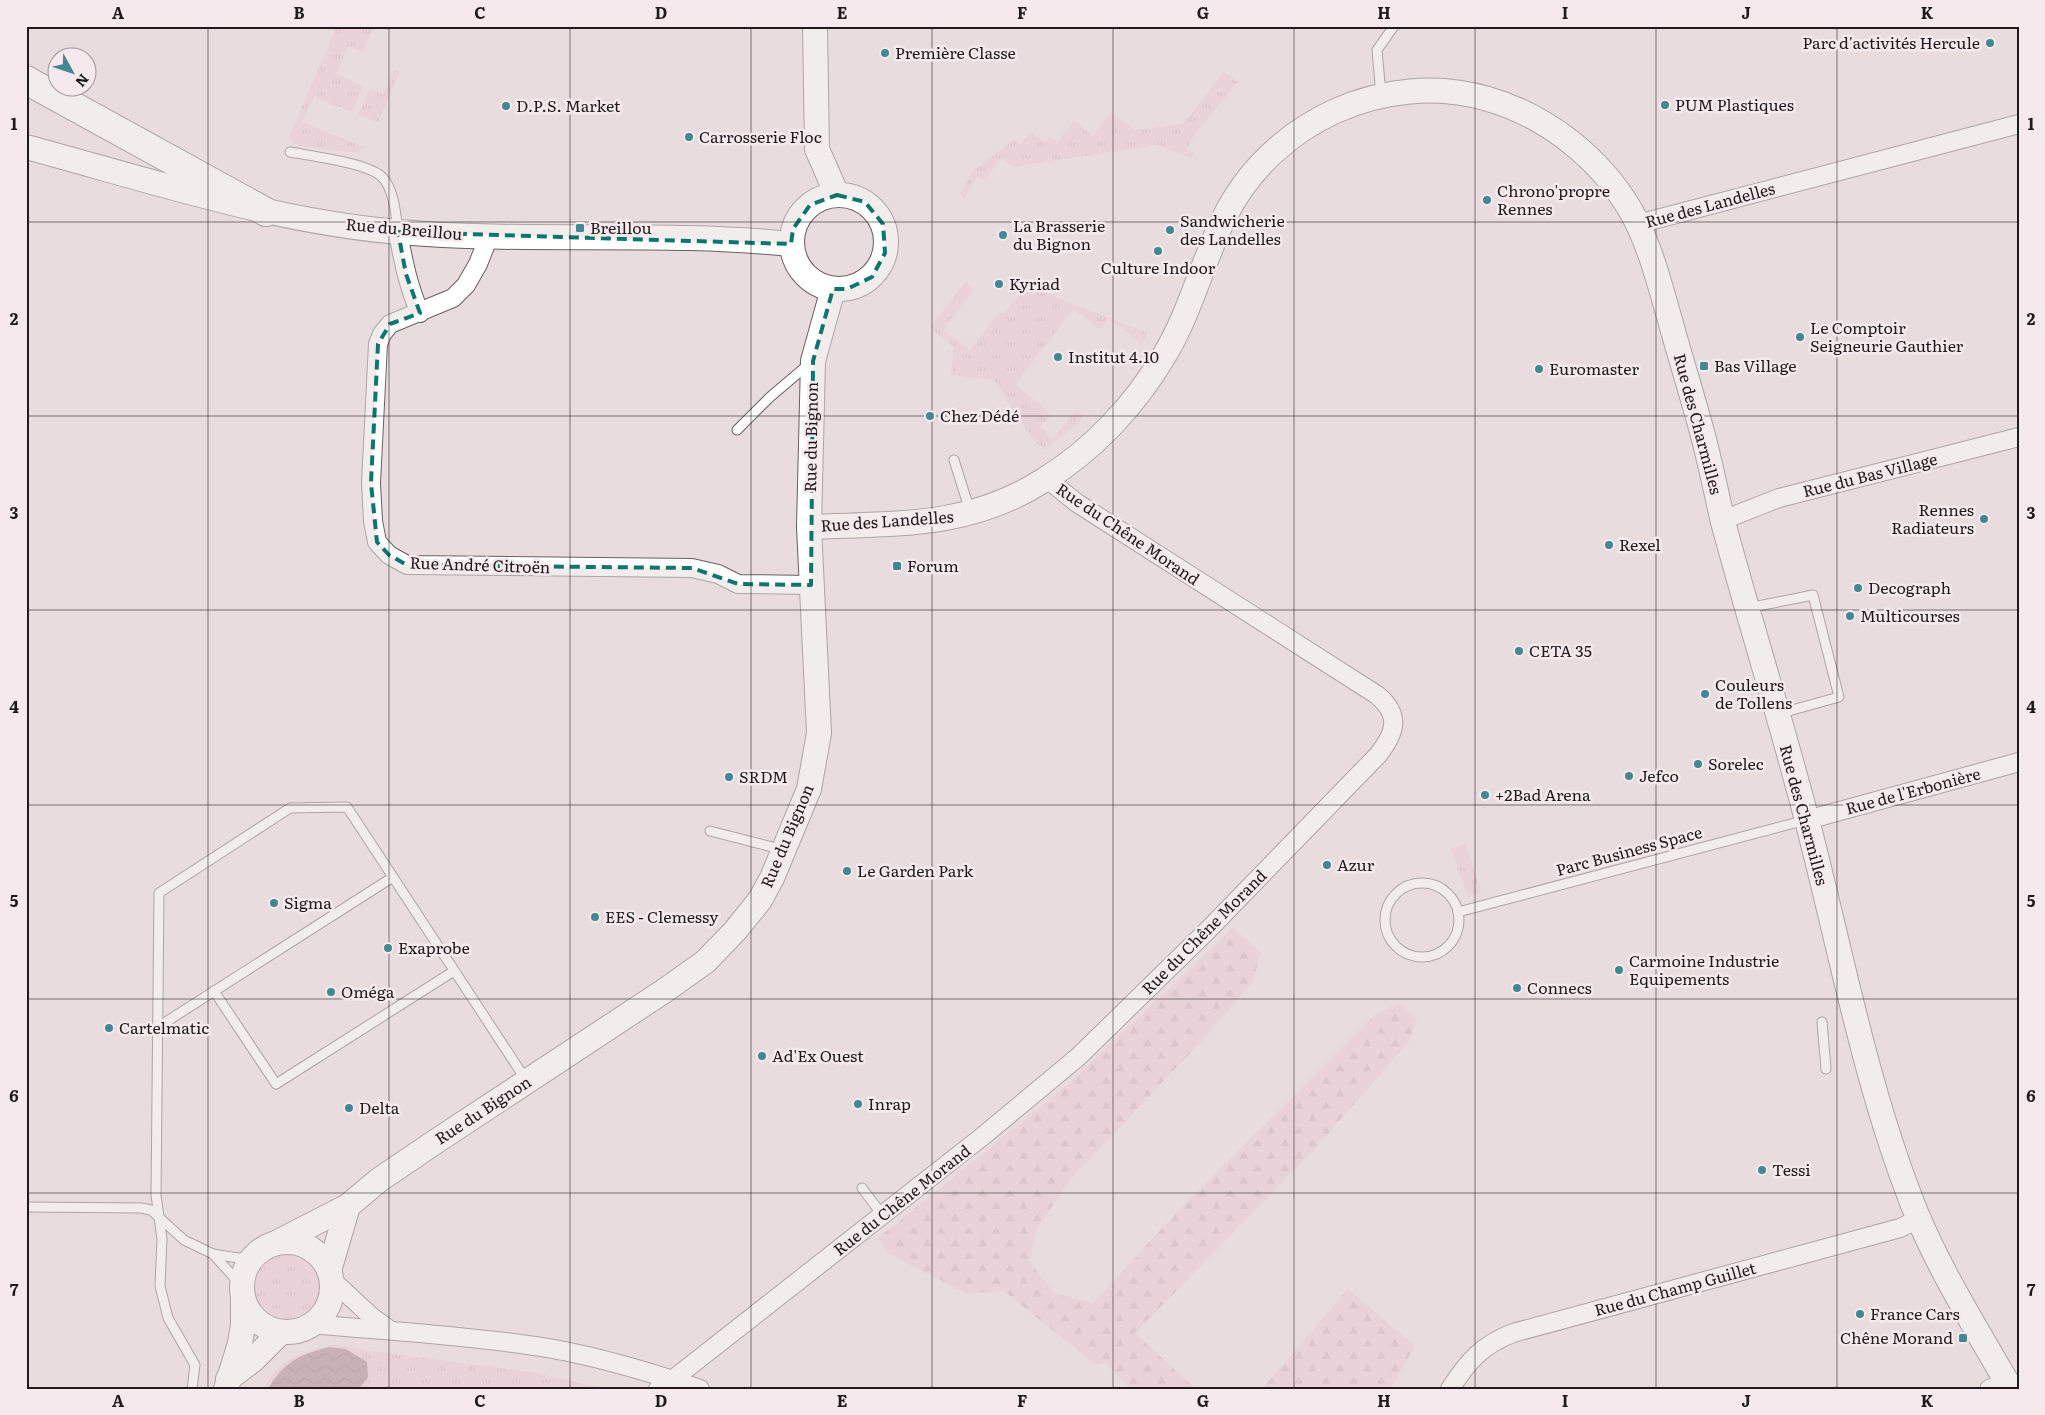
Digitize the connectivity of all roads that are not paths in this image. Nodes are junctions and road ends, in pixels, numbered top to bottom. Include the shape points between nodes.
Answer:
1 (815, 26) edge
2 (1394, 26) edge
3 (26, 80) edge
4 (1381, 96) junction
5 (2019, 124) edge
6 (26, 148) edge
7 (290, 152) dead end
8 (837, 195) junction
9 (266, 212) junction
10 (1638, 224) junction
11 (398, 232) junction
12 (490, 236) junction
13 (792, 244) junction
14 (833, 289) junction
15 (420, 313) junction
16 (812, 361) junction
17 (737, 430) dead end
18 (2019, 437) edge
19 (954, 460) dead end
20 (1047, 479) junction
21 (971, 514) junction
22 (1723, 520) junction
23 (808, 527) junction
24 (811, 585) junction
25 (1747, 608) junction
26 (1777, 714) junction
27 (2019, 762) edge
28 (1807, 820) junction
29 (710, 831) dead end
30 (784, 850) junction
31 (393, 877) junction
32 (1458, 912) junction
33 (454, 971) junction
34 (214, 991) junction
35 (1822, 1022) dead end
36 (158, 1027) junction
37 (1826, 1069) dead end
38 (526, 1082) junction
39 (862, 1188) dead end
40 (348, 1206) junction
41 (26, 1208) edge
42 (883, 1216) junction
43 (159, 1217) junction
44 (1919, 1219) junction
45 (276, 1243) junction
46 (213, 1254) junction
47 (252, 1257) junction
48 (330, 1276) junction
49 (242, 1293) junction
50 (312, 1324) junction
51 (390, 1330) junction
52 (281, 1332) junction
53 (227, 1384) edge
54 (665, 1384) edge
55 (2002, 1386) edge
56 (192, 1389) edge
57 (700, 1389) edge
58 (1450, 1389) edge

1 - 8 street via 817,149
2 - 4 lane via 1377,50
3 - 9 highway
4 - 10 street, Rue des Landelles via 1422,90 1462,93 1528,115 1566,139 1593,162 1616,188
4 - 20 street, Rue des Landelles via 1322,116 1278,147 1255,171 1226,215 1178,330 1153,374 1107,430
5 - 10 street, Rue des Landelles
6 - 9 street, Rue du Breillou
7 - 11 lane via 368,168 382,177 390,191
8 - 13 street via 810,205 793,229
8 - 14 street via 865,202 883,224 886,239 883,259 872,276 854,287
9 - 11 street, Rue du Breillou
10 - 22 street, Rue des Charmilles via 1650,251 1703,435
11 - 12 street, Rue du Breillou
11 - 15 street via 411,293
12 - 13 street, Rue du Breillou via 706,239
12 - 15 street, Rue André Citroën via 466,285 453,298
13 - 14 street via 794,257 804,274 820,286
14 - 16 street, Rue du Bignon
15 - 24 street, Rue André Citroën via 390,324 378,344 371,483 377,542 389,556 407,565 692,568 718,574 738,584
16 - 17 lane
16 - 23 street, Rue du Bignon
18 - 22 street, Rue du Bas Village via 1779,498
19 - 21 lane
20 - 21 street, Rue des Landelles via 1000,504
20 - 42 street, Rue du Chêne Morand via 1076,502 1377,695 1390,709 1394,719 1393,731 1378,755 1208,930 1078,1056
21 - 23 street, Rue des Landelles via 925,521
22 - 25 street, Rue des Charmilles
23 - 24 street, Rue du Bignon
24 - 30 street, Rue du Bignon via 818,733 816,760 809,789
25 - 26 street, Rue des Charmilles
25 - 26 lane via 1813,595 1839,697
26 - 28 street, Rue des Charmilles
27 - 28 street, Rue de l'Erbonière
28 - 32 lane, Parc Business Space
28 - 44 street, Rue des Charmilles via 1865,1058
29 - 30 lane
30 - 38 street, Rue du Bignon via 760,900 705,962
31 - 33 lane
31 - 34 lane
31 - 36 lane via 347,807 290,808 282,813 159,893
32 - 32 lane via 1454,901 1436,886 1412,885 1401,890 1387,909 1388,933 1398,948 1415,956 1427,957 1439,953 1456,936
33 - 34 lane via 276,1084
33 - 38 lane
34 - 36 lane
35 - 37 lane
36 - 43 lane via 156,1195
38 - 40 street, Rue du Bignon via 380,1180
39 - 42 lane
40 - 45 street, Rue du Bignon
40 - 48 street
41 - 43 lane via 141,1208 151,1210
42 - 54 street, Rue du Chêne Morand
43 - 46 lane via 184,1240
43 - 56 lane via 162,1239 160,1286 168,1318 195,1365
44 - 55 street, Rue des Charmilles
44 - 58 street, Rue du Champ Guillet via 1900,1228 1513,1333 1493,1341 1475,1354
45 - 47 street
45 - 48 street via 291,1242 317,1253
46 - 47 lane
46 - 49 lane
47 - 49 street via 245,1270
48 - 50 street via 332,1292 328,1306 320,1319
48 - 51 street
49 - 52 street via 250,1315 261,1326
49 - 53 street via 243,1325
50 - 51 street
50 - 52 street via 292,1333
51 - 54 street via 537,1346 610,1363
52 - 53 street
54 - 57 street

